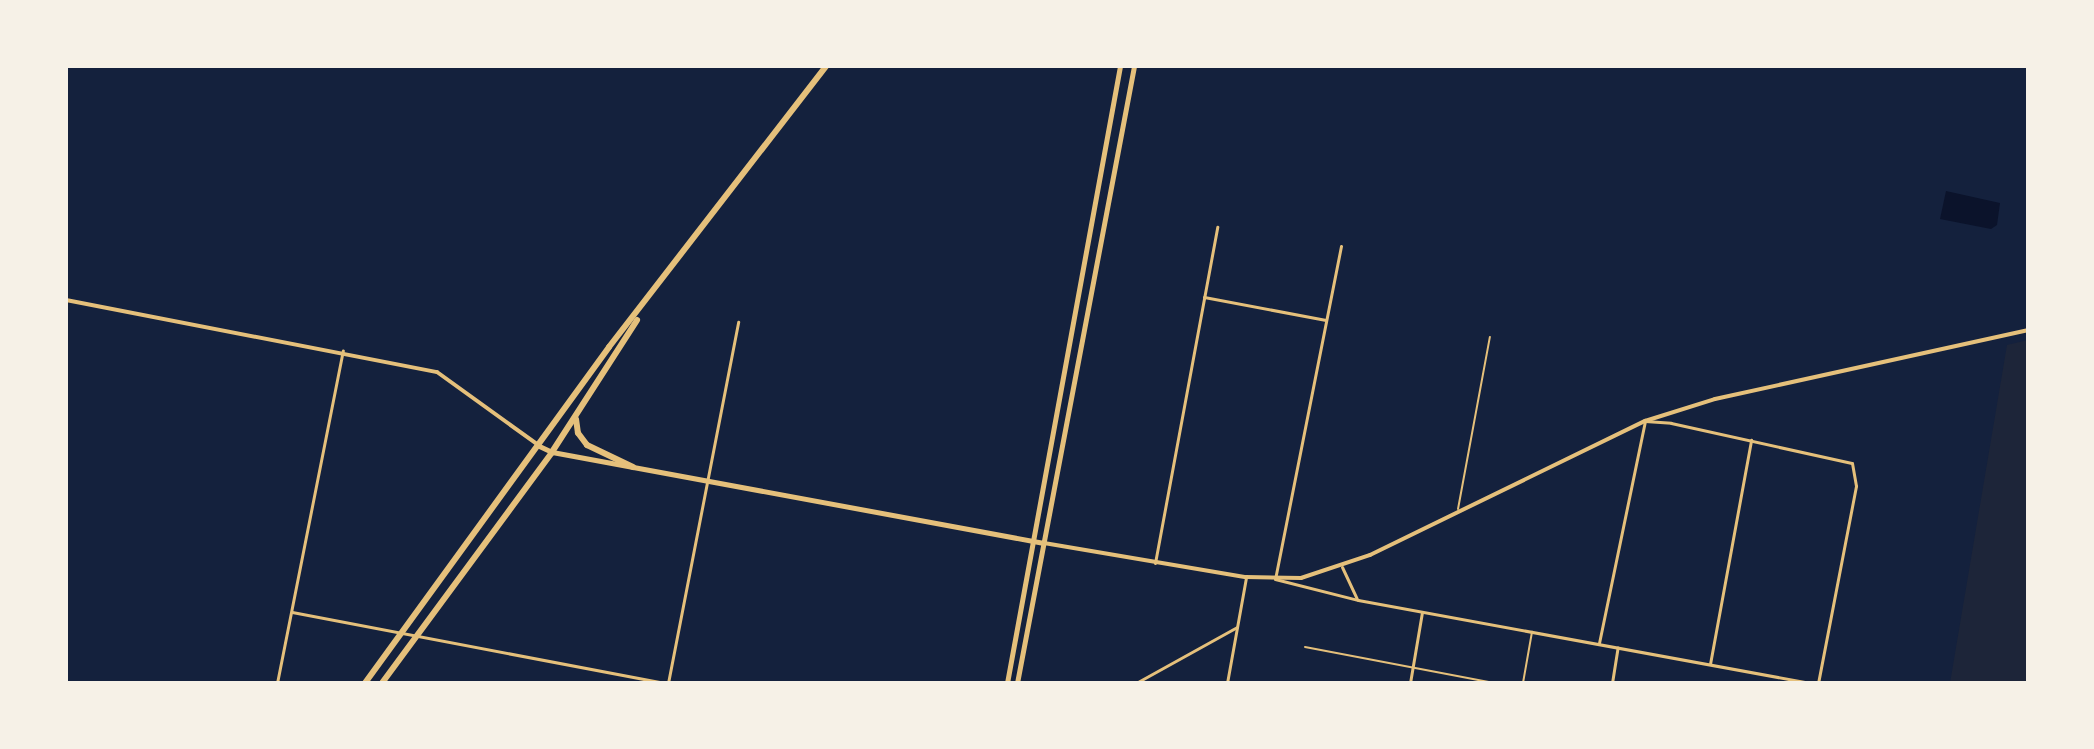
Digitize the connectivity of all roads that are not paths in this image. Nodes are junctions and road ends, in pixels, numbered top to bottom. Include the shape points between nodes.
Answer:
1 (826, 66) edge
2 (1120, 66) edge
3 (1134, 66) edge
4 (1217, 227) dead end
5 (1341, 246) dead end
6 (1204, 297) junction
7 (66, 300) edge
8 (645, 307) junction
9 (1326, 320) junction
10 (738, 322) dead end
11 (2028, 330) edge
12 (1490, 337) dead end
13 (343, 350) junction
14 (577, 415) junction
15 (1645, 421) junction
16 (1751, 440) junction
17 (537, 445) junction
18 (552, 452) junction
19 (633, 467) junction
20 (706, 481) junction
21 (1458, 510) junction
22 (1035, 541) junction
23 (1044, 543) junction
24 (1155, 563) junction
25 (1342, 567) junction
26 (1246, 577) junction
27 (1275, 579) junction
28 (1358, 600) junction
29 (292, 612) junction
30 (1422, 612) junction
31 (1237, 627) junction
32 (402, 631) junction
33 (1532, 631) junction
34 (417, 634) junction
35 (1599, 643) junction
36 (1305, 647) dead end
37 (1618, 647) junction
38 (1710, 664) junction
39 (1413, 669) junction
40 (277, 683) edge
41 (365, 683) edge
42 (382, 683) edge
43 (666, 683) edge
44 (1007, 683) edge
45 (1017, 683) edge
46 (1136, 683) edge
47 (1227, 683) edge
48 (1410, 683) edge
49 (1493, 683) edge
50 (1523, 683) edge
51 (1612, 683) edge
52 (1811, 683) edge
53 (1818, 683) edge

1 - 8 highway
2 - 22 main road
3 - 23 main road
4 - 6 street
5 - 9 street
6 - 9 street
6 - 24 street
7 - 13 street
8 - 14 highway
8 - 17 highway
9 - 27 street
10 - 20 street
11 - 15 street via 1715,399
12 - 21 lane
13 - 17 street via 437,372
13 - 29 street
14 - 18 highway
14 - 19 highway via 578,433 587,445
15 - 16 street
15 - 21 street
15 - 35 street
16 - 38 street
16 - 53 street via 1852,463 1856,486
17 - 18 main road
17 - 32 highway
18 - 19 main road
18 - 34 highway
19 - 20 main road
20 - 22 main road
20 - 43 street
21 - 25 street
22 - 23 main road
22 - 44 main road
23 - 24 street
23 - 45 main road
24 - 26 street
25 - 27 street
25 - 28 street
26 - 27 street
26 - 31 street
27 - 28 street
28 - 30 street
29 - 32 street
29 - 40 street
30 - 33 street
30 - 39 street
31 - 46 street
31 - 47 street
32 - 34 street
32 - 41 highway
33 - 35 street
33 - 50 lane
34 - 42 highway
34 - 43 street
35 - 37 street
36 - 39 lane
37 - 38 street
37 - 51 street
38 - 52 street
39 - 48 street
39 - 49 lane

